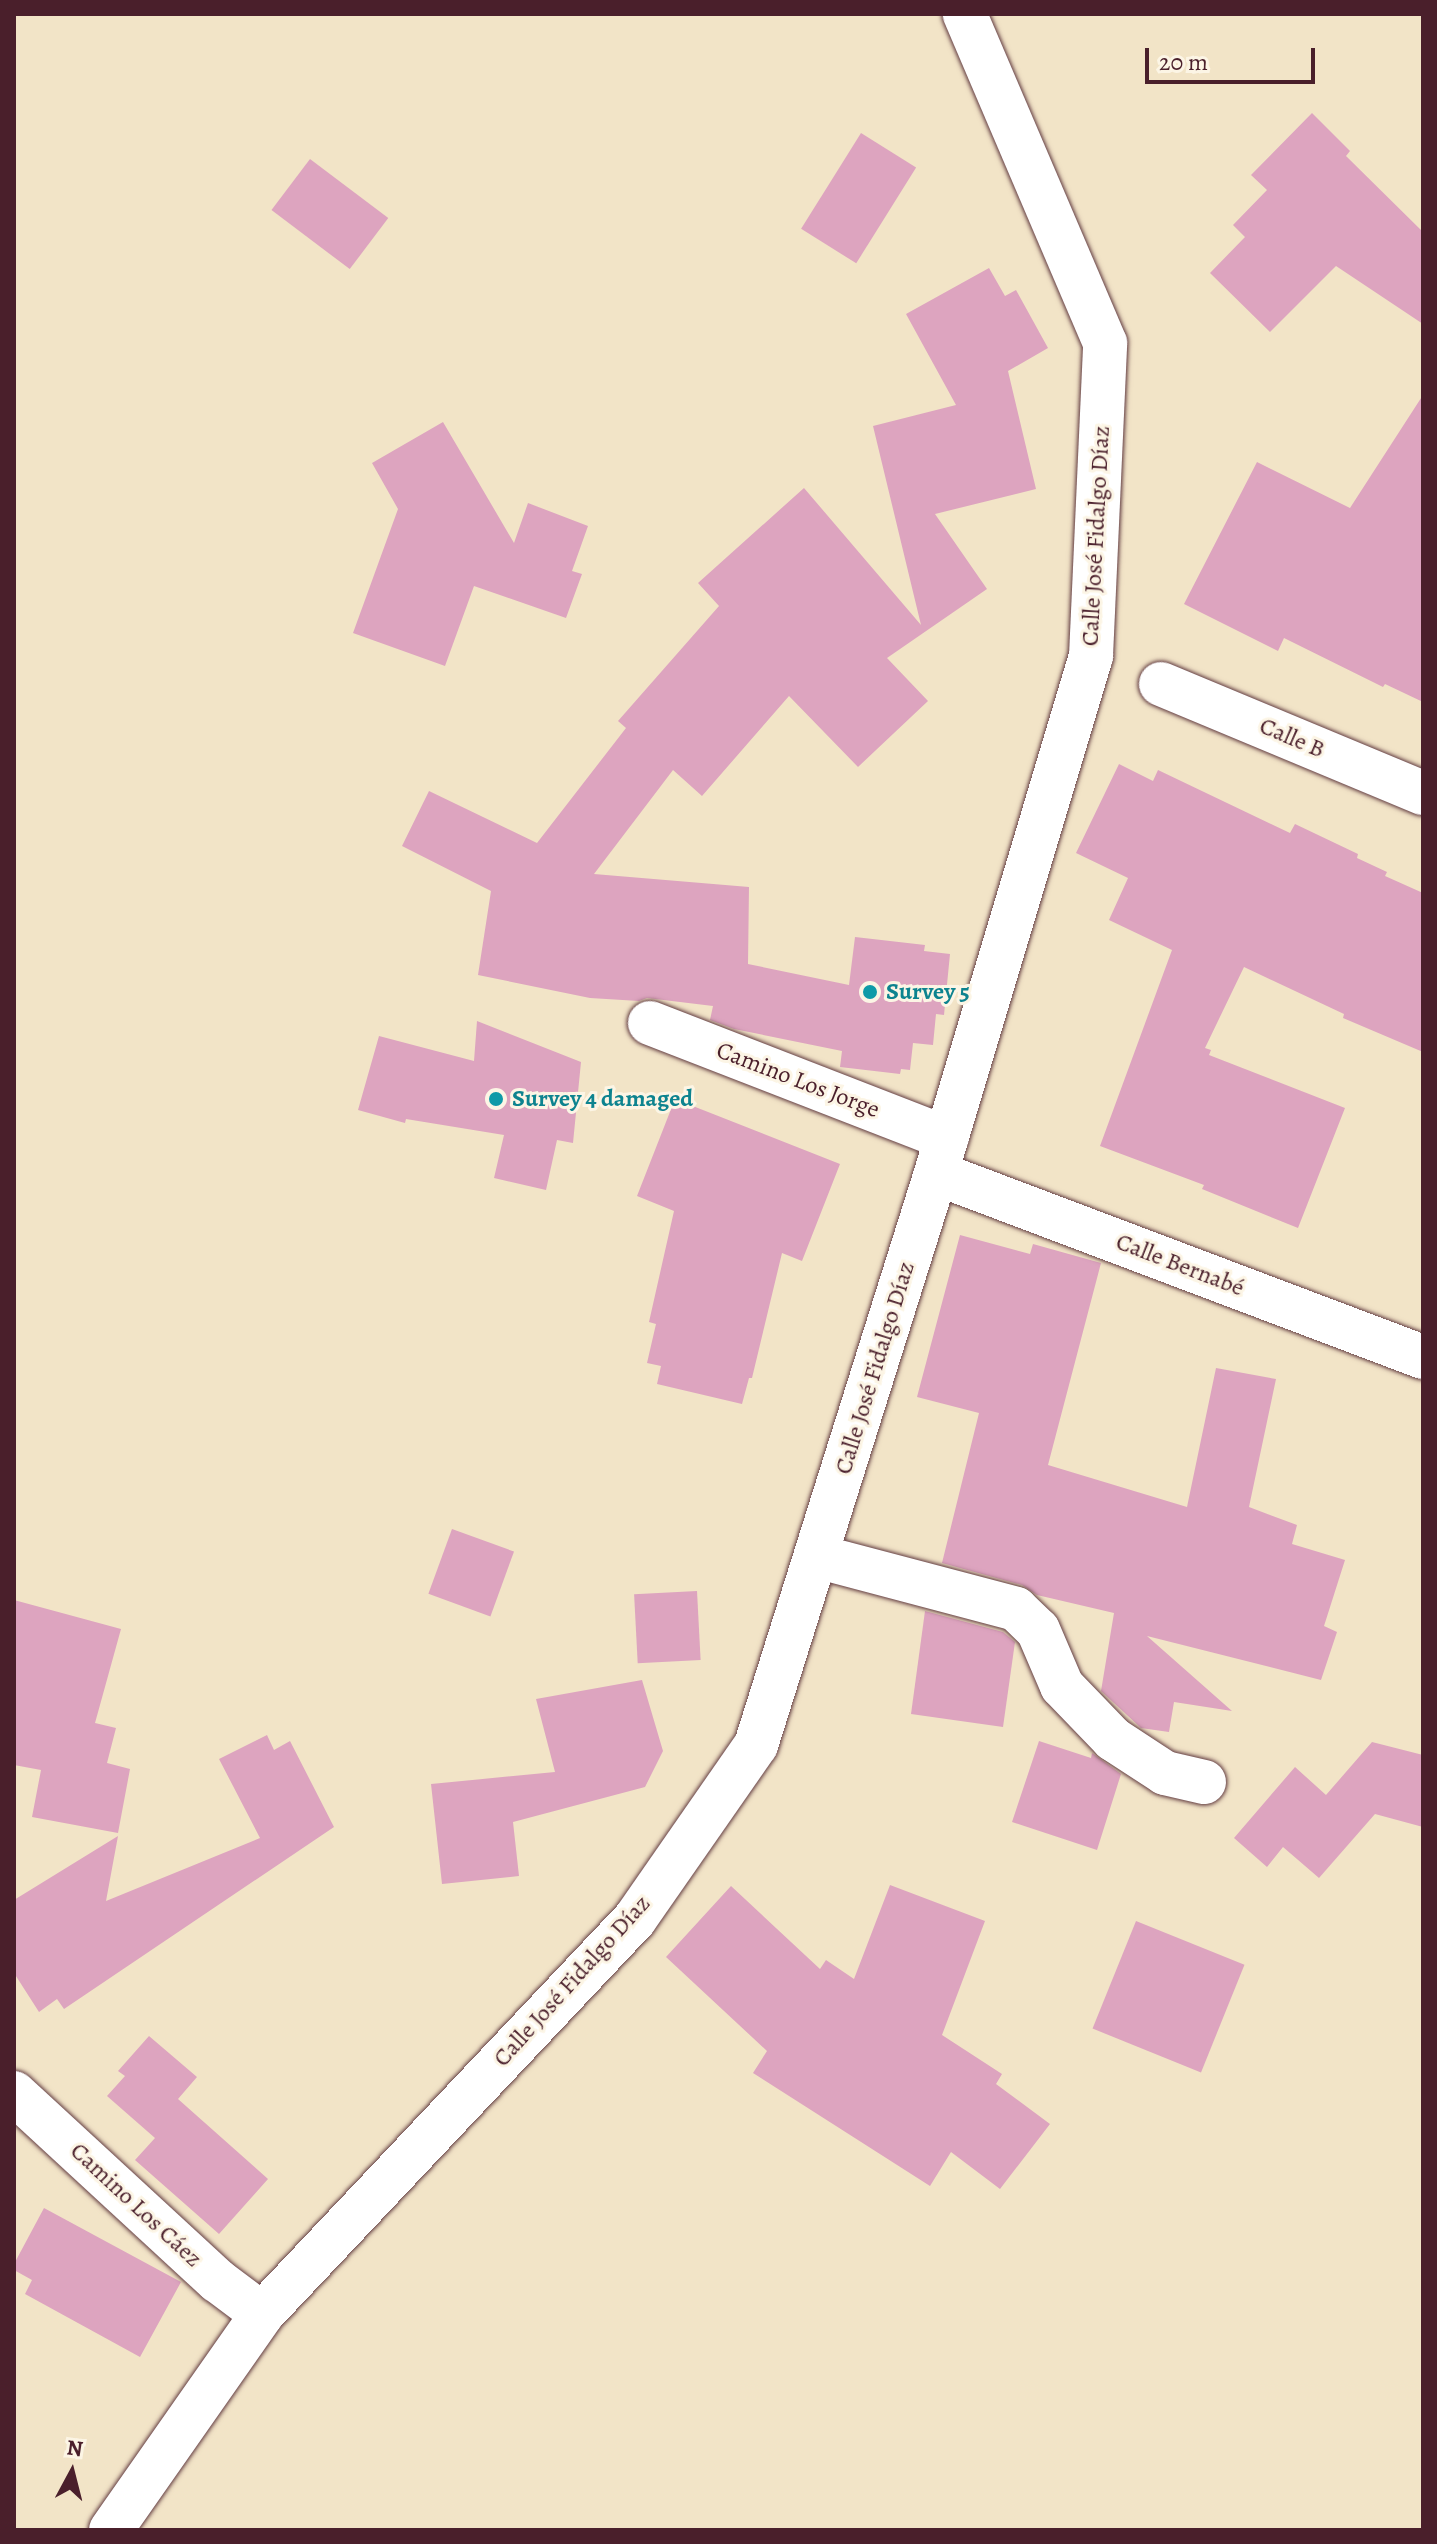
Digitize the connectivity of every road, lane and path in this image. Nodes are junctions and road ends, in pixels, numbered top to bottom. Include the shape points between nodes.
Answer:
1 (965, 14) edge
2 (1161, 684) dead end
3 (1423, 793) edge
4 (650, 1023) dead end
5 (942, 1156) junction
6 (1423, 1357) edge
7 (816, 1556) junction
8 (1204, 1782) dead end
9 (14, 2093) edge
10 (262, 2314) junction
11 (111, 2530) edge

1 - 5 street, Calle José Fidalgo Díaz via 1105,343 1091,656
2 - 3 street, Calle B
4 - 5 street, Camino Los Jorge
5 - 6 street, Calle Bernabé
5 - 7 street, Calle José Fidalgo Díaz
7 - 8 street via 1016,1609 1038,1630 1062,1686 1113,1739 1165,1773
7 - 10 street, Calle José Fidalgo Díaz via 756,1745 635,1919
9 - 10 street, Camino Los Cáez via 218,2281
10 - 11 street, Calle José Fidalgo Díaz

